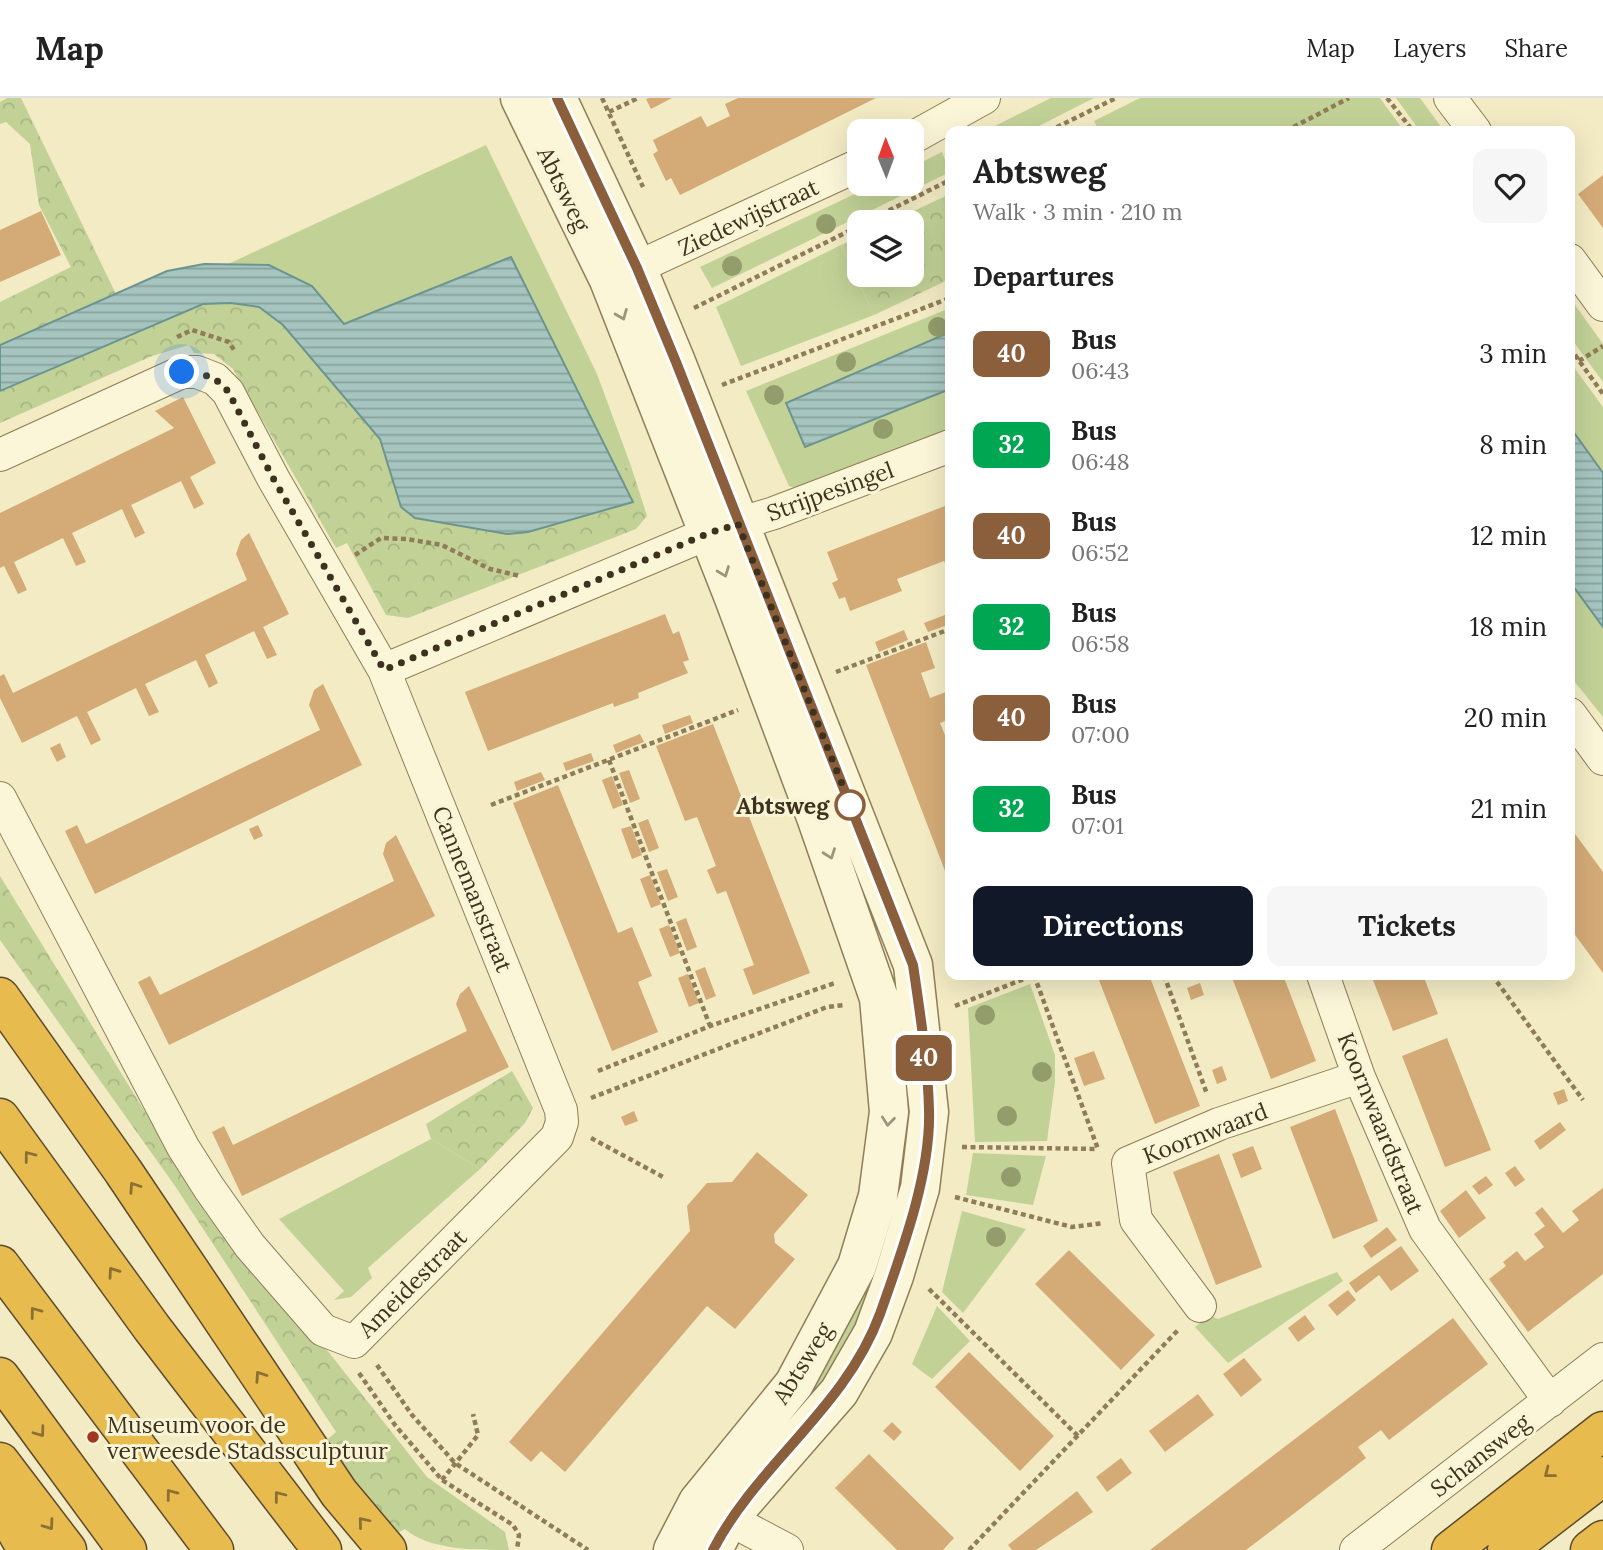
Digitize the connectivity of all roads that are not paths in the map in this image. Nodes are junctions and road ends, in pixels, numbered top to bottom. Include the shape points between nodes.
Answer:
1 (520, 98) edge
2 (557, 98) edge
3 (985, 98) edge
4 (1450, 98) edge
5 (1471, 126) edge
6 (924, 131) edge
7 (847, 171) edge
8 (1575, 267) edge
9 (623, 274) junction
10 (1603, 305) edge
11 (945, 448) edge
12 (0, 455) edge
13 (723, 529) junction
14 (384, 670) junction
15 (1575, 721) edge
16 (1603, 759) edge
17 (0, 798) edge
18 (1325, 980) edge
19 (0, 997) edge
20 (1359, 1077) junction
21 (561, 1116) joint
22 (0, 1118) edge
23 (0, 1265) edge
24 (1200, 1306) road end
25 (1603, 1359) edge
26 (0, 1377) edge
27 (1550, 1401) junction
28 (1603, 1431) edge
29 (0, 1462) edge
30 (1603, 1476) edge
31 (0, 1502) edge
32 (713, 1524) edge
33 (1603, 1540) edge
34 (213, 1549) edge
35 (27, 1550) edge
36 (67, 1550) edge
37 (127, 1550) edge
38 (321, 1550) edge
39 (387, 1550) edge
40 (673, 1550) edge
41 (787, 1550) edge
42 (1356, 1550) edge
43 (1451, 1550) edge
44 (1507, 1550) edge
45 (1590, 1550) edge

1 - 9 street, Abtsweg
2 - 9 street, Abtsweg
3 - 6 street
4 - 5 street
7 - 9 street, Ziedewijstraat
8 - 10 street
9 - 13 street, Abtsweg
11 - 13 street, Strijpesingel
12 - 14 street via 182,372 215,379 228,391
13 - 14 street, Strijpesingel
13 -> 32 street, Abtsweg via 890,1112 878,1196 858,1266
13 - 32 street, Abtsweg via 913,965 929,1112 920,1188 873,1333 839,1392
14 - 21 street, Cannemanstraat
15 - 16 street
17 - 21 street, Ameidestraat via 183,1147 250,1245 323,1330 354,1342 557,1137
18 - 20 street, Koornwaardstraat
39 -> 19 highway via 339,1493 124,1171
20 - 24 street, Koornwaard via 1219,1124 1128,1163 1136,1220
20 - 27 street, Koornwaardstraat via 1425,1229
38 -> 22 highway
34 -> 23 highway
25 - 27 street, Schansweg
26 -> 37 highway
27 - 42 street, Schansweg
28 -> 43 highway
29 -> 36 highway
30 - 44 highway
31 - 35 highway
32 - 40 street, Abtsweg
32 - 41 street
33 - 45 highway

